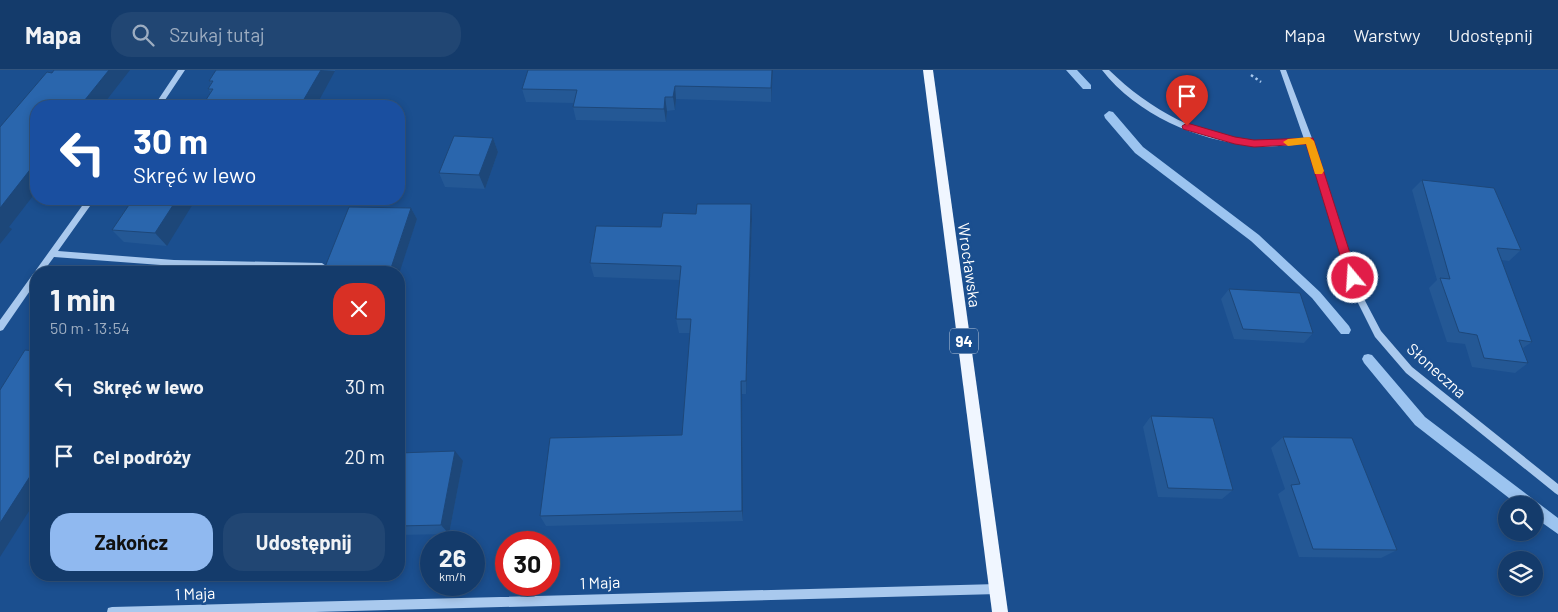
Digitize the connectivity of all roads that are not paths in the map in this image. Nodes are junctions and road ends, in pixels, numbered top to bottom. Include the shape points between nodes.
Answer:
1 (182, 70) edge
2 (928, 70) edge
3 (1104, 70) edge
4 (1283, 70) edge
5 (160, 100) edge
6 (1309, 141) junction
7 (87, 205) edge
8 (52, 254) junction
9 (43, 266) edge
10 (322, 266) dead end
11 (30, 284) edge
12 (0, 327) edge
13 (1558, 490) edge
14 (998, 589) junction
15 (112, 612) edge
16 (1000, 612) edge

1 - 5 street
2 - 14 main road, Wrocławska / 94
3 - 6 street via 1145,107 1173,122 1235,141
4 - 6 street, Słoneczna
6 - 13 street, Słoneczna via 1358,295 1378,334 1409,370
7 - 8 street
8 - 9 street
8 - 10 street via 174,263
11 - 12 street
14 - 15 street, 1 Maja
14 - 16 main road, Wrocławska / 94

